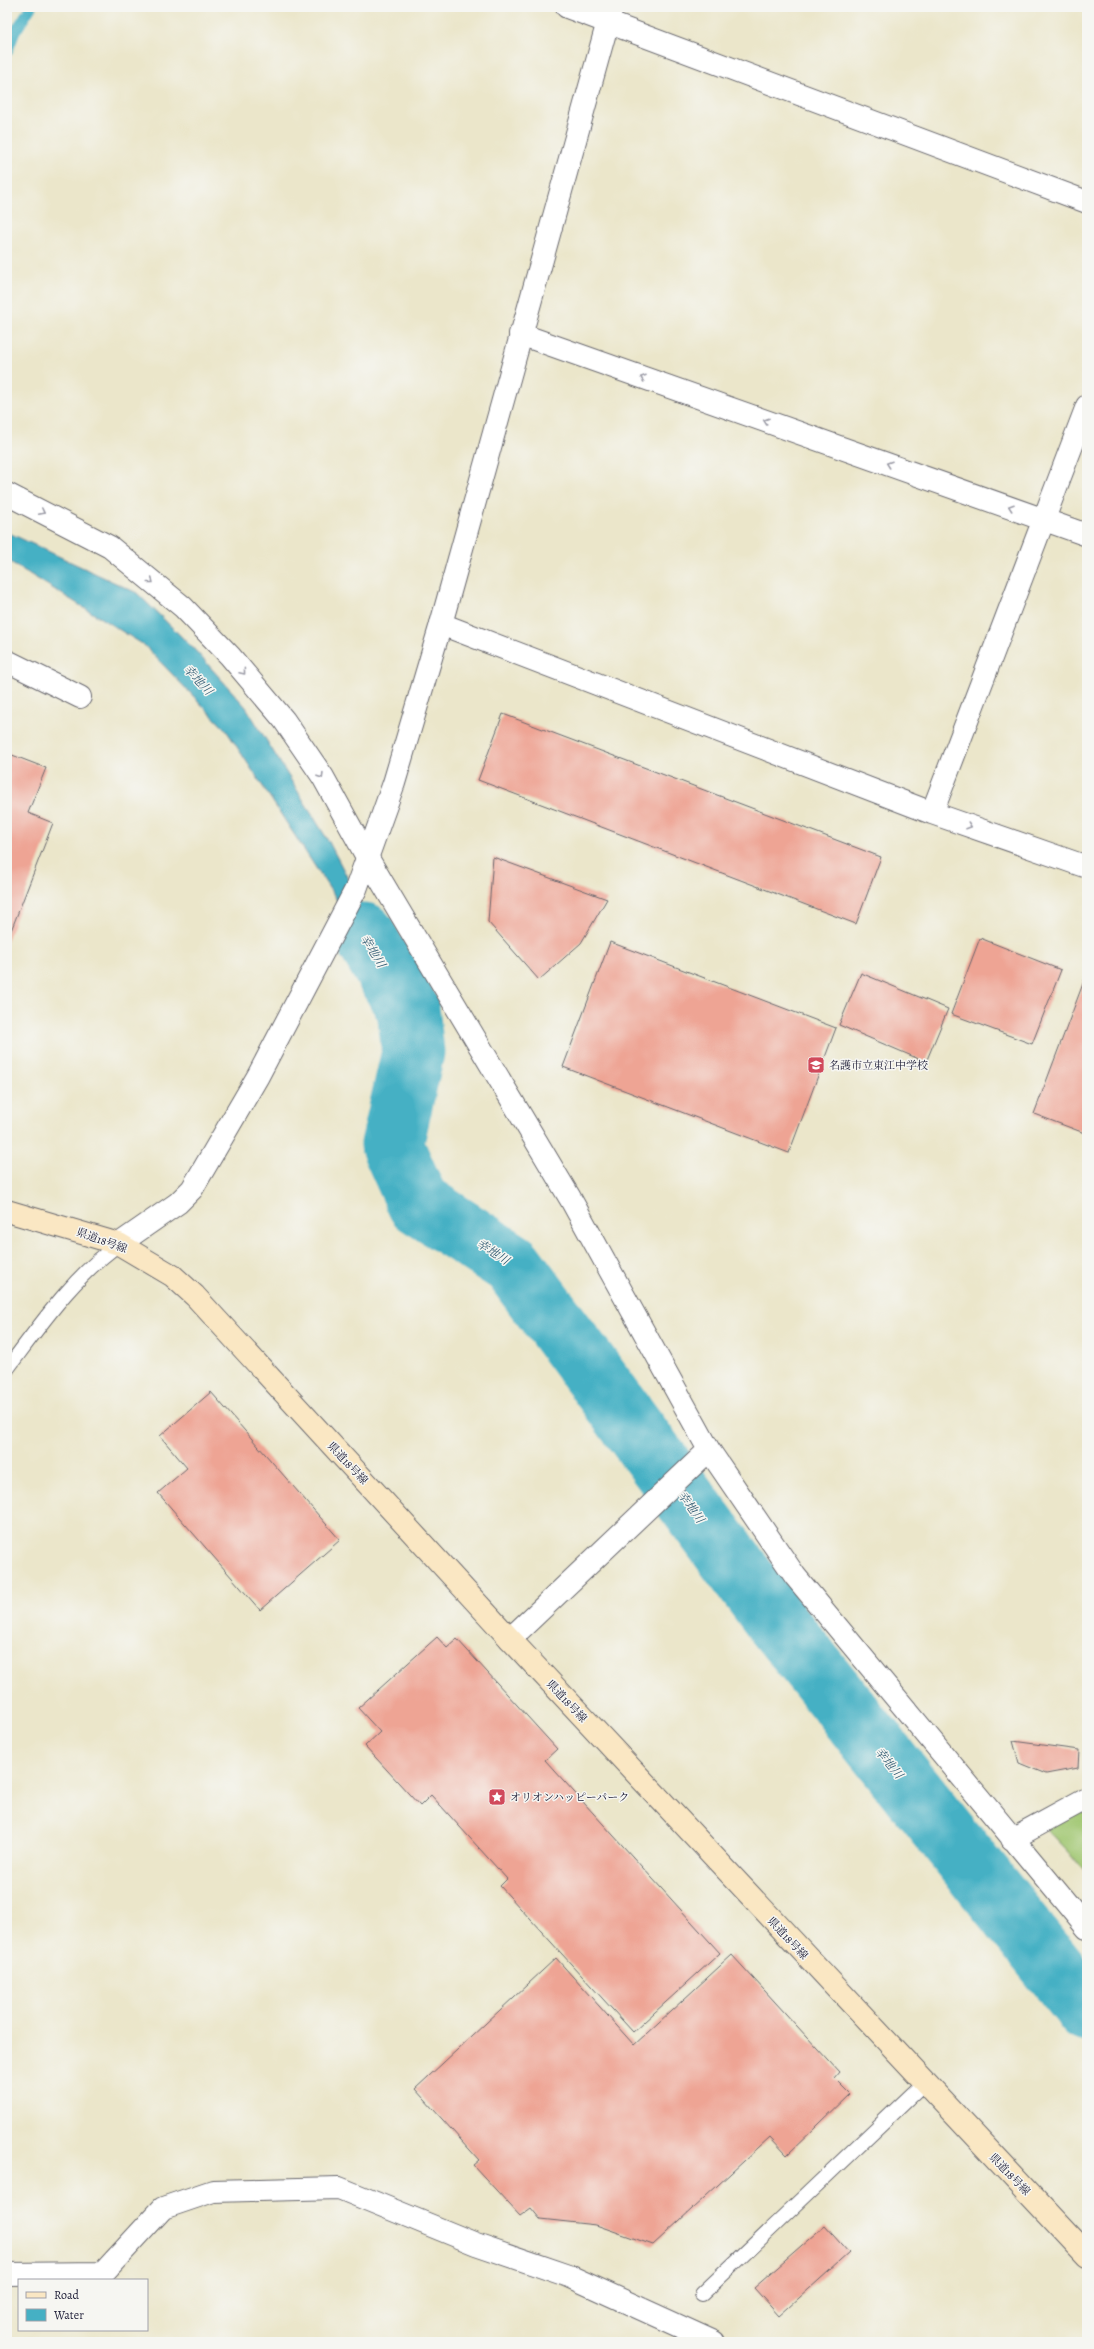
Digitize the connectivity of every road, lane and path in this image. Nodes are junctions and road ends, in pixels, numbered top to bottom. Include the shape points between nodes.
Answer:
1 (568, 7) edge
2 (610, 15) edge
3 (1087, 202) edge
4 (520, 334) junction
5 (1087, 406) edge
6 (7, 494) edge
7 (1044, 518) junction
8 (1087, 535) edge
9 (440, 624) junction
10 (7, 661) edge
11 (80, 697) dead end
12 (932, 813) junction
13 (367, 857) junction
14 (1087, 867) edge
15 (7, 1211) edge
16 (119, 1244) junction
17 (7, 1369) edge
18 (709, 1450) junction
19 (510, 1639) junction
20 (1087, 1798) edge
21 (1012, 1838) junction
22 (1087, 1928) edge
23 (924, 2083) junction
24 (1087, 2255) edge
25 (7, 2274) edge
26 (702, 2294) dead end
27 (714, 2342) edge

1 - 2 street
2 - 3 street
2 - 4 street
7 -> 4 street
4 - 9 street
5 - 7 street
6 -> 13 street via 110,547 183,607 230,656 284,720 323,777
7 - 8 street
7 - 12 street
9 - 12 street
9 - 13 street via 394,782
10 - 11 street
12 -> 14 street
13 - 16 street via 356,889 258,1076 192,1189 178,1203
13 - 18 street via 570,1198
15 - 16 main road, 県道18号線
16 - 17 lane via 101,1257 65,1293
16 - 19 main road, 県道18号線 via 173,1276 195,1296
18 - 19 street
18 - 21 street via 796,1576
19 - 23 main road, 県道18号線
20 - 21 street
21 - 22 street
23 - 24 main road, 県道18号線
23 - 26 lane
25 - 27 street via 103,2273 163,2208 213,2191 338,2188 476,2244 569,2276

